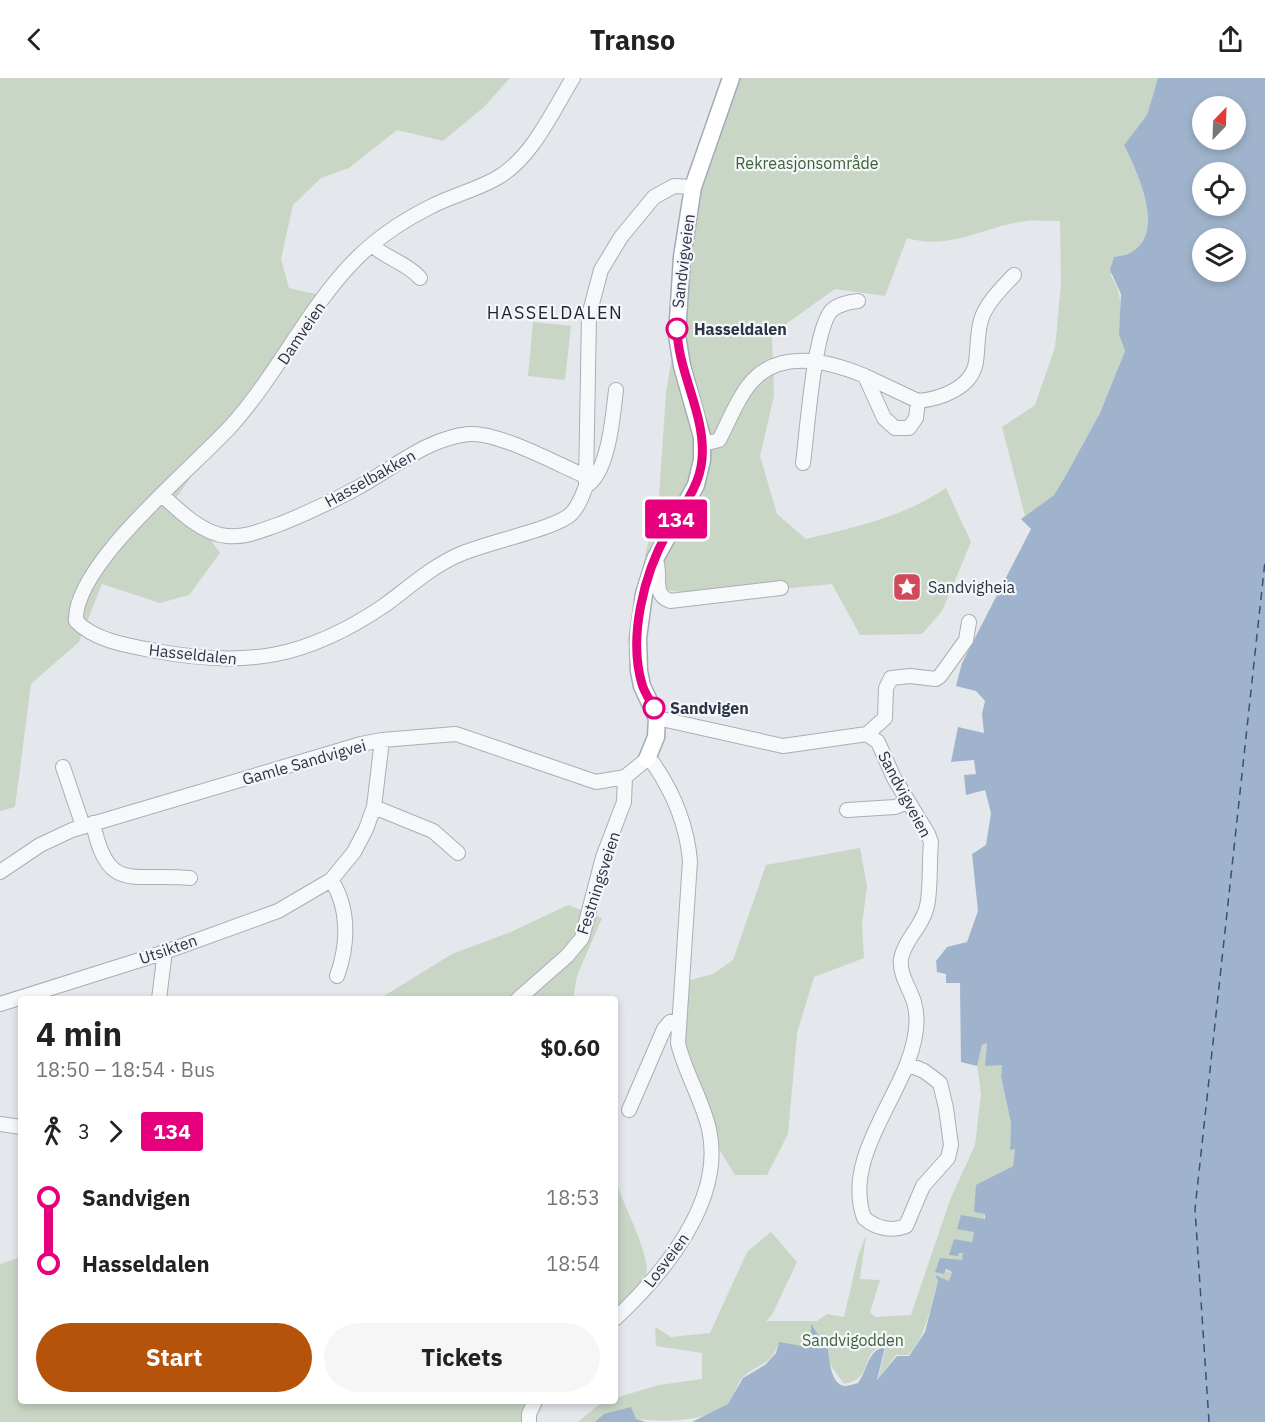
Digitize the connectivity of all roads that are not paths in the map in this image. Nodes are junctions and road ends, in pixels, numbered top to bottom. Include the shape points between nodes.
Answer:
1 (573, 78) edge
2 (731, 78) edge
3 (693, 187) junction
4 (372, 245) junction
5 (1014, 275) dead end
6 (420, 278) dead end
7 (858, 302) dead end
8 (817, 362) junction
9 (865, 376) junction
10 (616, 390) dead end
11 (918, 400) junction
12 (703, 444) junction
13 (803, 463) dead end
14 (586, 481) junction
15 (162, 495) junction
16 (655, 560) junction
17 (781, 588) dead end
18 (969, 622) dead end
19 (83, 629) joint
20 (657, 718) junction
21 (867, 734) junction
22 (382, 740) junction
23 (647, 759) junction
24 (63, 767) dead end
25 (625, 777) junction
26 (908, 802) junction
27 (374, 807) junction
28 (847, 810) dead end
29 (88, 824) junction
30 (458, 853) dead end
31 (0, 872) edge
32 (190, 878) dead end
33 (331, 880) junction
34 (162, 953) junction
35 (337, 976) dead end
36 (25, 996) edge
37 (159, 996) edge
38 (521, 996) edge
39 (18, 998) edge
40 (0, 1004) edge
41 (678, 1020) junction
42 (907, 1064) junction
43 (629, 1110) dead end
44 (0, 1124) edge
45 (18, 1127) edge
46 (618, 1316) edge
47 (534, 1404) edge
48 (529, 1422) edge

1 - 4 street, Damveien via 520,159 497,178 430,207
2 - 3 main road, Sandvigveien
3 - 12 main road, Sandvigveien via 676,327
3 - 14 street, Hasseldalen via 674,186 654,197 621,237 601,270 589,315
4 - 6 street
4 - 15 street, Damveien via 331,289 243,411
5 - 11 street via 981,318 973,373 950,393 933,400
7 - 8 street via 833,309 828,316
8 - 9 street
8 - 12 street via 782,362 762,372 748,387 719,440
8 - 13 street
9 - 11 street
9 - 11 street via 884,418 895,428 909,428 916,418
10 - 14 street via 603,461 592,482
12 - 16 main road, Sandvigveien via 696,485
14 - 15 street, Hasselbakken via 497,438 472,434 426,447 354,490 249,536 209,531
14 - 19 street, Hasseldalen via 580,501 570,515 549,526 471,548 340,632 292,651 250,659 199,657 139,648
15 - 19 street, Damveien via 119,537 92,578 75,613
16 - 17 street via 658,590 670,601
16 - 20 main road, Sandvigveien via 644,594 638,656 642,686
18 - 21 street via 966,640 936,679 891,678 886,688 885,718
20 - 21 street, Sandvigveien via 783,746
20 - 23 main road via 656,737
21 - 26 street, Sandvigveien via 878,742
22 - 25 street, Gamle Sandvigvei via 456,734 596,782
22 - 27 street, Utsikten
22 - 29 street, Gamle Sandvigvei
23 - 25 street
23 - 41 street, Losveien via 661,774 688,838 690,861
24 - 29 street
25 - 38 street, Festningsveien via 624,802 603,857 582,938
26 - 28 street via 895,807
26 - 42 street, Sandvigveien via 931,843 928,905 901,959 918,1020
27 - 30 street via 433,831
27 - 33 street, Utsikten via 354,852
29 - 31 street, Gamle Sandvigvei via 40,845
29 - 32 street via 100,855 113,870 146,877
33 - 34 street, Utsikten via 278,911
33 - 35 street via 343,904 345,921
34 - 36 street, Utsikten
34 - 37 street
39 - 40 street, Utsikten
41 - 43 street via 664,1029
41 - 46 street, Losveien via 678,1043 685,1070 708,1129 707,1181 684,1239
42 - 42 street, Sandvigveien via 869,1146 860,1183 864,1218 896,1230 906,1226 923,1186 948,1158 951,1145 940,1083
44 - 45 street
47 - 48 street

